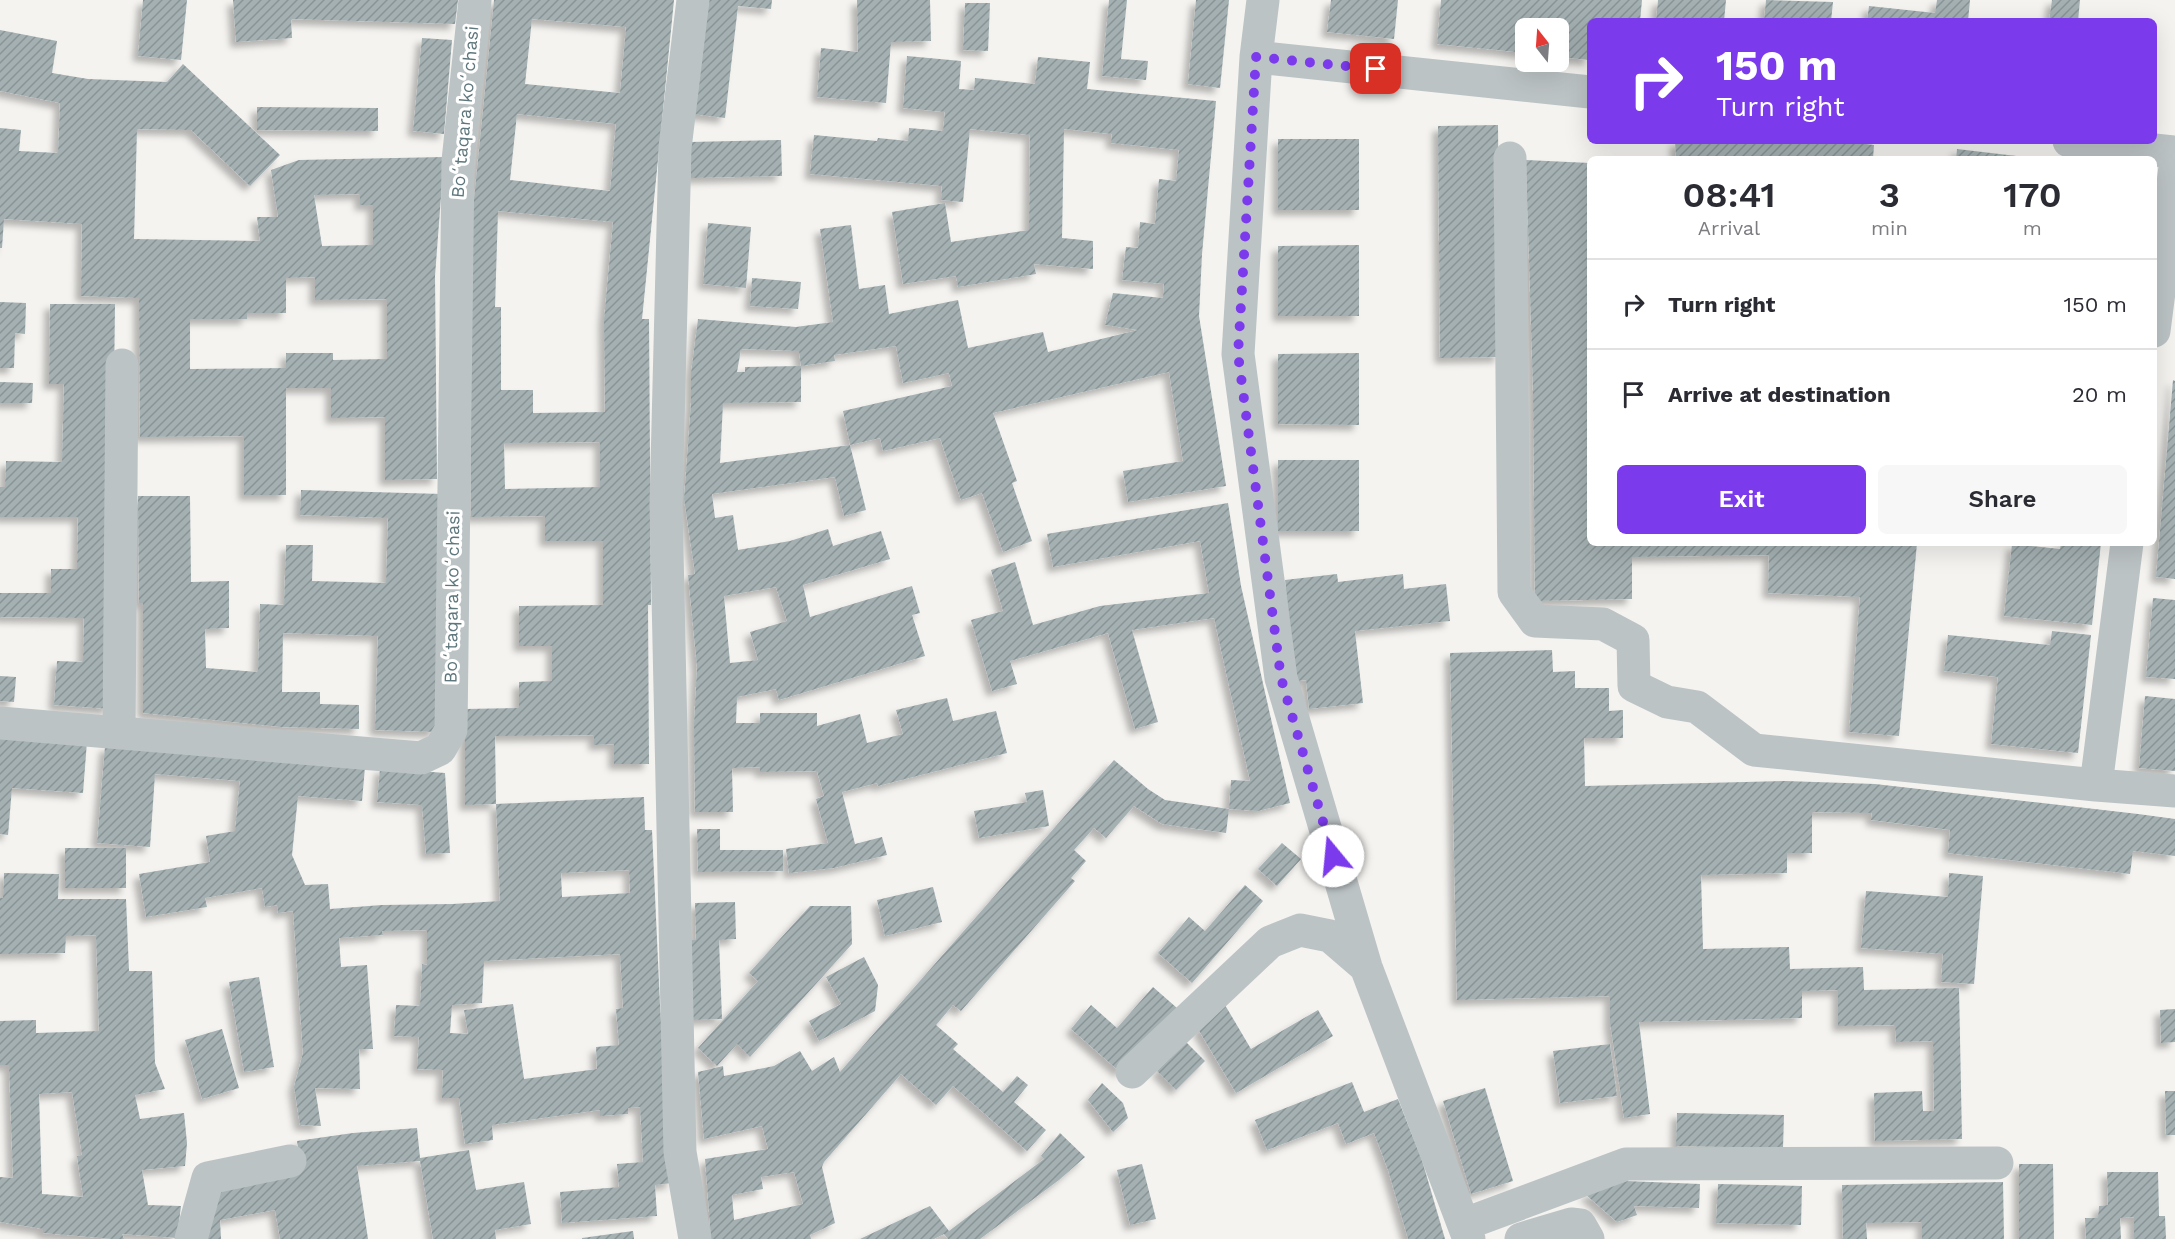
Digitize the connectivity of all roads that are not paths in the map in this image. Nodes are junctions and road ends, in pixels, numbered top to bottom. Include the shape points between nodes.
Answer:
1 (475, 0) edge
2 (693, 0) edge
3 (1263, 0) edge
4 (1256, 57) junction
5 (1587, 92) edge
6 (2098, 144) edge
7 (2175, 152) edge
8 (1510, 158) dead end
9 (2175, 167) edge
10 (2157, 308) edge
11 (122, 365) dead end
12 (2127, 546) edge
13 (0, 723) edge
14 (119, 733) junction
15 (2096, 784) junction
16 (2175, 791) edge
17 (1366, 967) junction
18 (1132, 1072) dead end
19 (290, 1161) dead end
20 (1997, 1163) dead end
21 (1467, 1231) edge
22 (191, 1239) edge
23 (695, 1239) edge
24 (1521, 1239) edge
25 (1588, 1239) edge

1 - 14 street, Boʻtaqara koʻchasi via 458,161 451,730 440,749 421,758
2 - 23 street via 675,148 666,504 680,1152
3 - 4 street
4 - 5 street
4 - 17 street via 1238,354 1281,678
6 - 7 street
8 - 15 street via 1514,592 1535,621 1603,624 1633,640 1634,686 1667,702 1697,707 1754,750
9 - 10 street
11 - 14 street
12 - 15 street
13 - 14 street, Boʻtaqara koʻchasi
15 - 16 street
17 - 18 street via 1330,936 1300,930 1270,942
17 - 21 street
19 - 22 street via 208,1178
20 - 21 street via 1626,1164
24 - 25 street via 1571,1224 1580,1225

